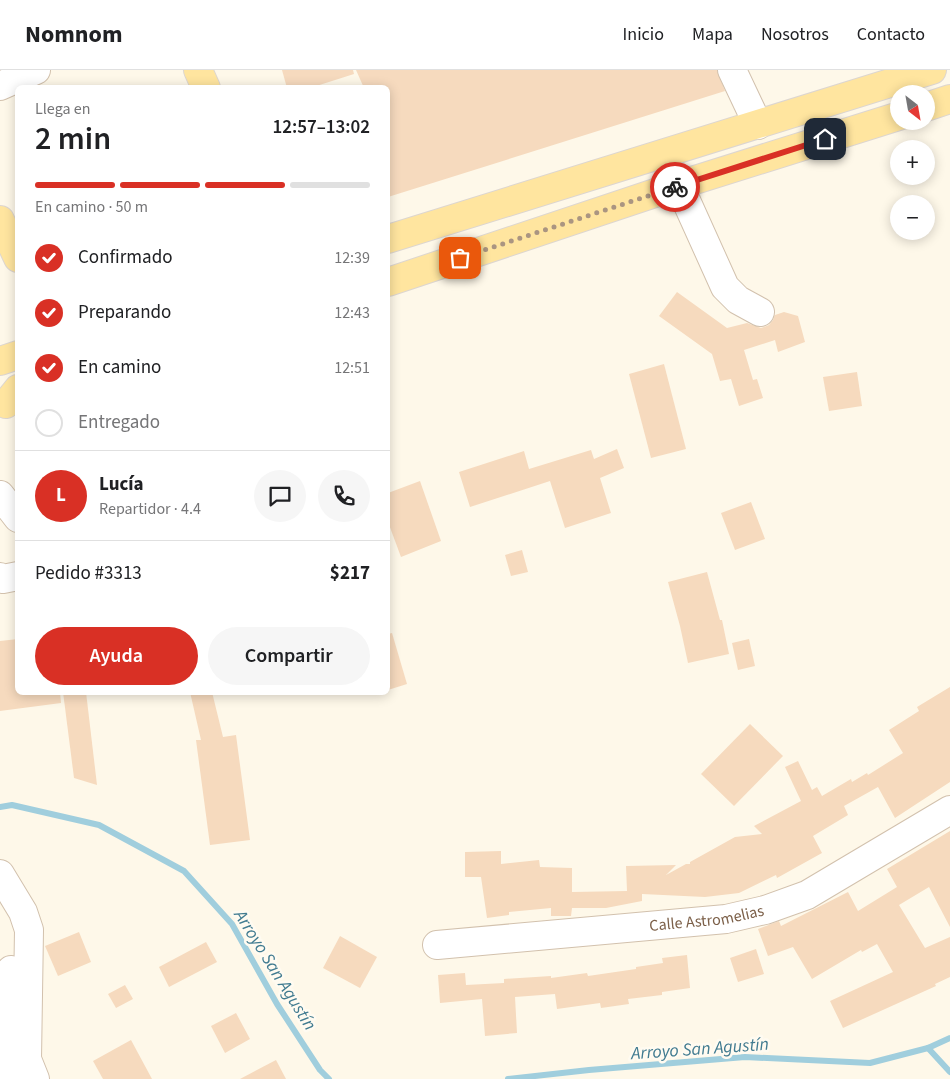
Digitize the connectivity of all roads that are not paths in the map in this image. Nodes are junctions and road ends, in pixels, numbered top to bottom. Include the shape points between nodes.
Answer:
1 (36, 70) edge
2 (198, 70) edge
3 (732, 70) edge
4 (932, 70) edge
5 (205, 85) edge
6 (0, 86) edge
7 (950, 99) edge
8 (935, 104) edge
9 (890, 119) edge
10 (758, 125) junction
11 (679, 185) junction
12 (0, 220) edge
13 (390, 238) edge
14 (15, 252) edge
15 (390, 281) edge
16 (760, 312) dead end
17 (15, 356) edge
18 (0, 361) edge
19 (0, 495) edge
20 (15, 514) edge
21 (15, 577) edge
22 (0, 578) edge
23 (950, 810) edge
24 (0, 874) edge
25 (17, 920) edge
26 (437, 945) dead end
27 (6, 1066) edge
28 (35, 1079) edge

1 - 6 street
2 - 5 main road
3 - 10 street
4 - 10 main road
7 - 8 main road
9 - 11 main road
10 - 13 main road
11 - 15 main road
11 - 16 street via 724,287 738,300
12 - 14 main road
17 - 18 main road
19 - 20 street
21 - 22 street
23 - 26 street, Calle Astromelias via 807,895 766,910 726,919
24 - 25 street
25 - 27 street
25 - 28 street via 28,1059

